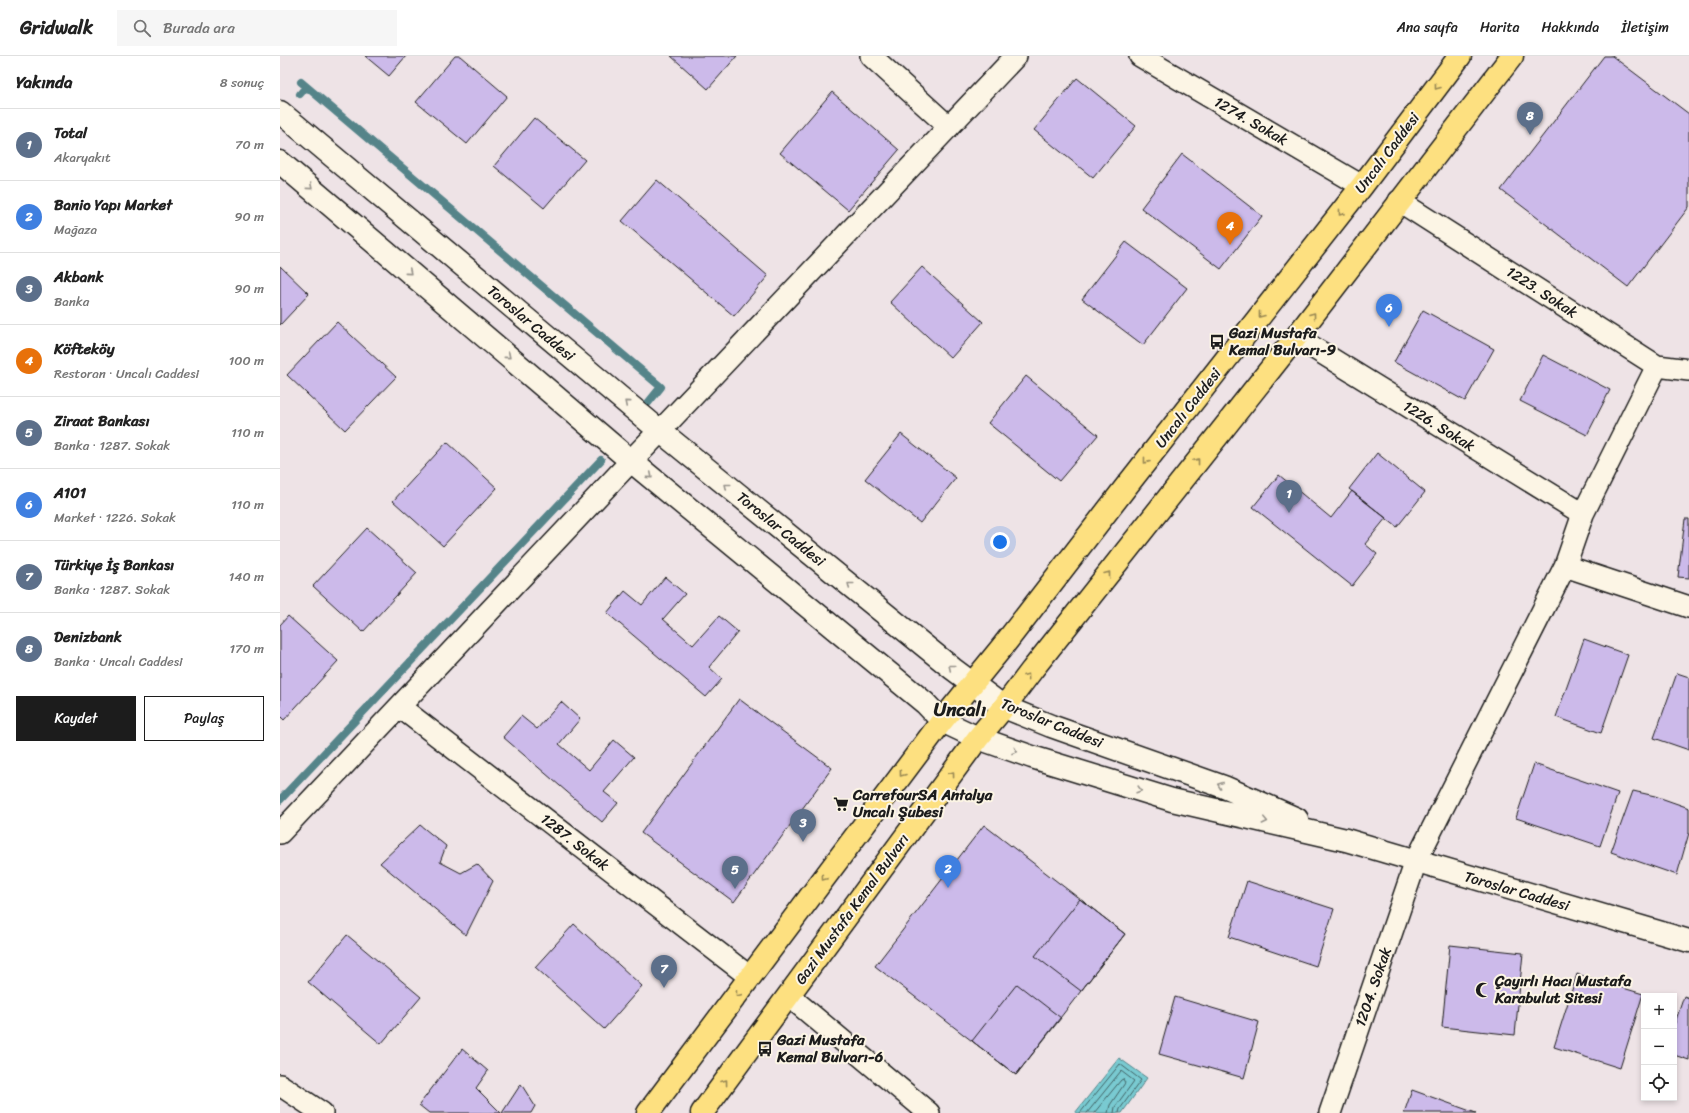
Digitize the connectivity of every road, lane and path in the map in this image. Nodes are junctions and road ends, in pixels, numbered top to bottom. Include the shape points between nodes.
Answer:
1 (871, 56) edge
2 (1016, 56) edge
3 (1140, 56) edge
4 (1460, 56) edge
5 (1512, 56) edge
6 (280, 112) edge
7 (949, 127) junction
8 (280, 162) edge
9 (1362, 186) junction
10 (1399, 201) junction
11 (1296, 337) junction
12 (1657, 366) junction
13 (1689, 370) edge
14 (660, 431) junction
15 (631, 461) junction
16 (1582, 514) junction
17 (1565, 566) junction
18 (1689, 607) edge
19 (972, 684) junction
20 (400, 707) junction
21 (1004, 707) junction
22 (942, 721) junction
23 (978, 738) junction
24 (280, 833) edge
25 (1346, 840) junction
26 (1416, 861) junction
27 (1689, 941) edge
28 (750, 977) junction
29 (789, 996) junction
30 (280, 1085) edge
31 (322, 1113) edge
32 (648, 1113) edge
33 (702, 1113) edge
34 (929, 1113) edge
35 (1330, 1113) edge

1 - 7 street
2 - 7 street
3 - 9 street, 1274. Sokak
4 -> 9 main road, Uncalı Caddesi
5 - 10 main road
14 -> 6 street, Toroslar Caddesi
7 - 14 street
8 -> 15 street, Toroslar Caddesi
9 -> 19 main road, Uncalı Caddesi
11 -> 10 main road
10 - 12 street, 1223. Sokak
11 - 16 street, 1226. Sokak
21 -> 11 main road
12 - 13 street, 1223. Sokak
12 - 16 street, 1204. Sokak
14 - 15 street
19 -> 14 street, Toroslar Caddesi
15 - 20 street
15 -> 22 street, Toroslar Caddesi via 925,703
16 - 17 street, 1204. Sokak
17 - 18 street
17 - 26 street, 1204. Sokak
19 - 21 street, Toroslar Caddesi
19 - 22 main road, Uncalı Caddesi
20 - 24 street
20 - 28 street, 1287. Sokak
21 - 23 main road, Gazi Mustafa Kemal Bulvarı
25 -> 21 street, Toroslar Caddesi via 1224,787
22 - 23 street, Toroslar Caddesi
22 -> 28 main road
23 -> 25 street, Toroslar Caddesi via 1172,800
29 -> 23 main road, Gazi Mustafa Kemal Bulvarı
25 - 26 street, Toroslar Caddesi
26 - 27 street, Toroslar Caddesi
26 - 35 street, 1204. Sokak
28 -> 32 main road
33 -> 29 main road, Gazi Mustafa Kemal Bulvarı
29 - 34 street
30 - 31 street

